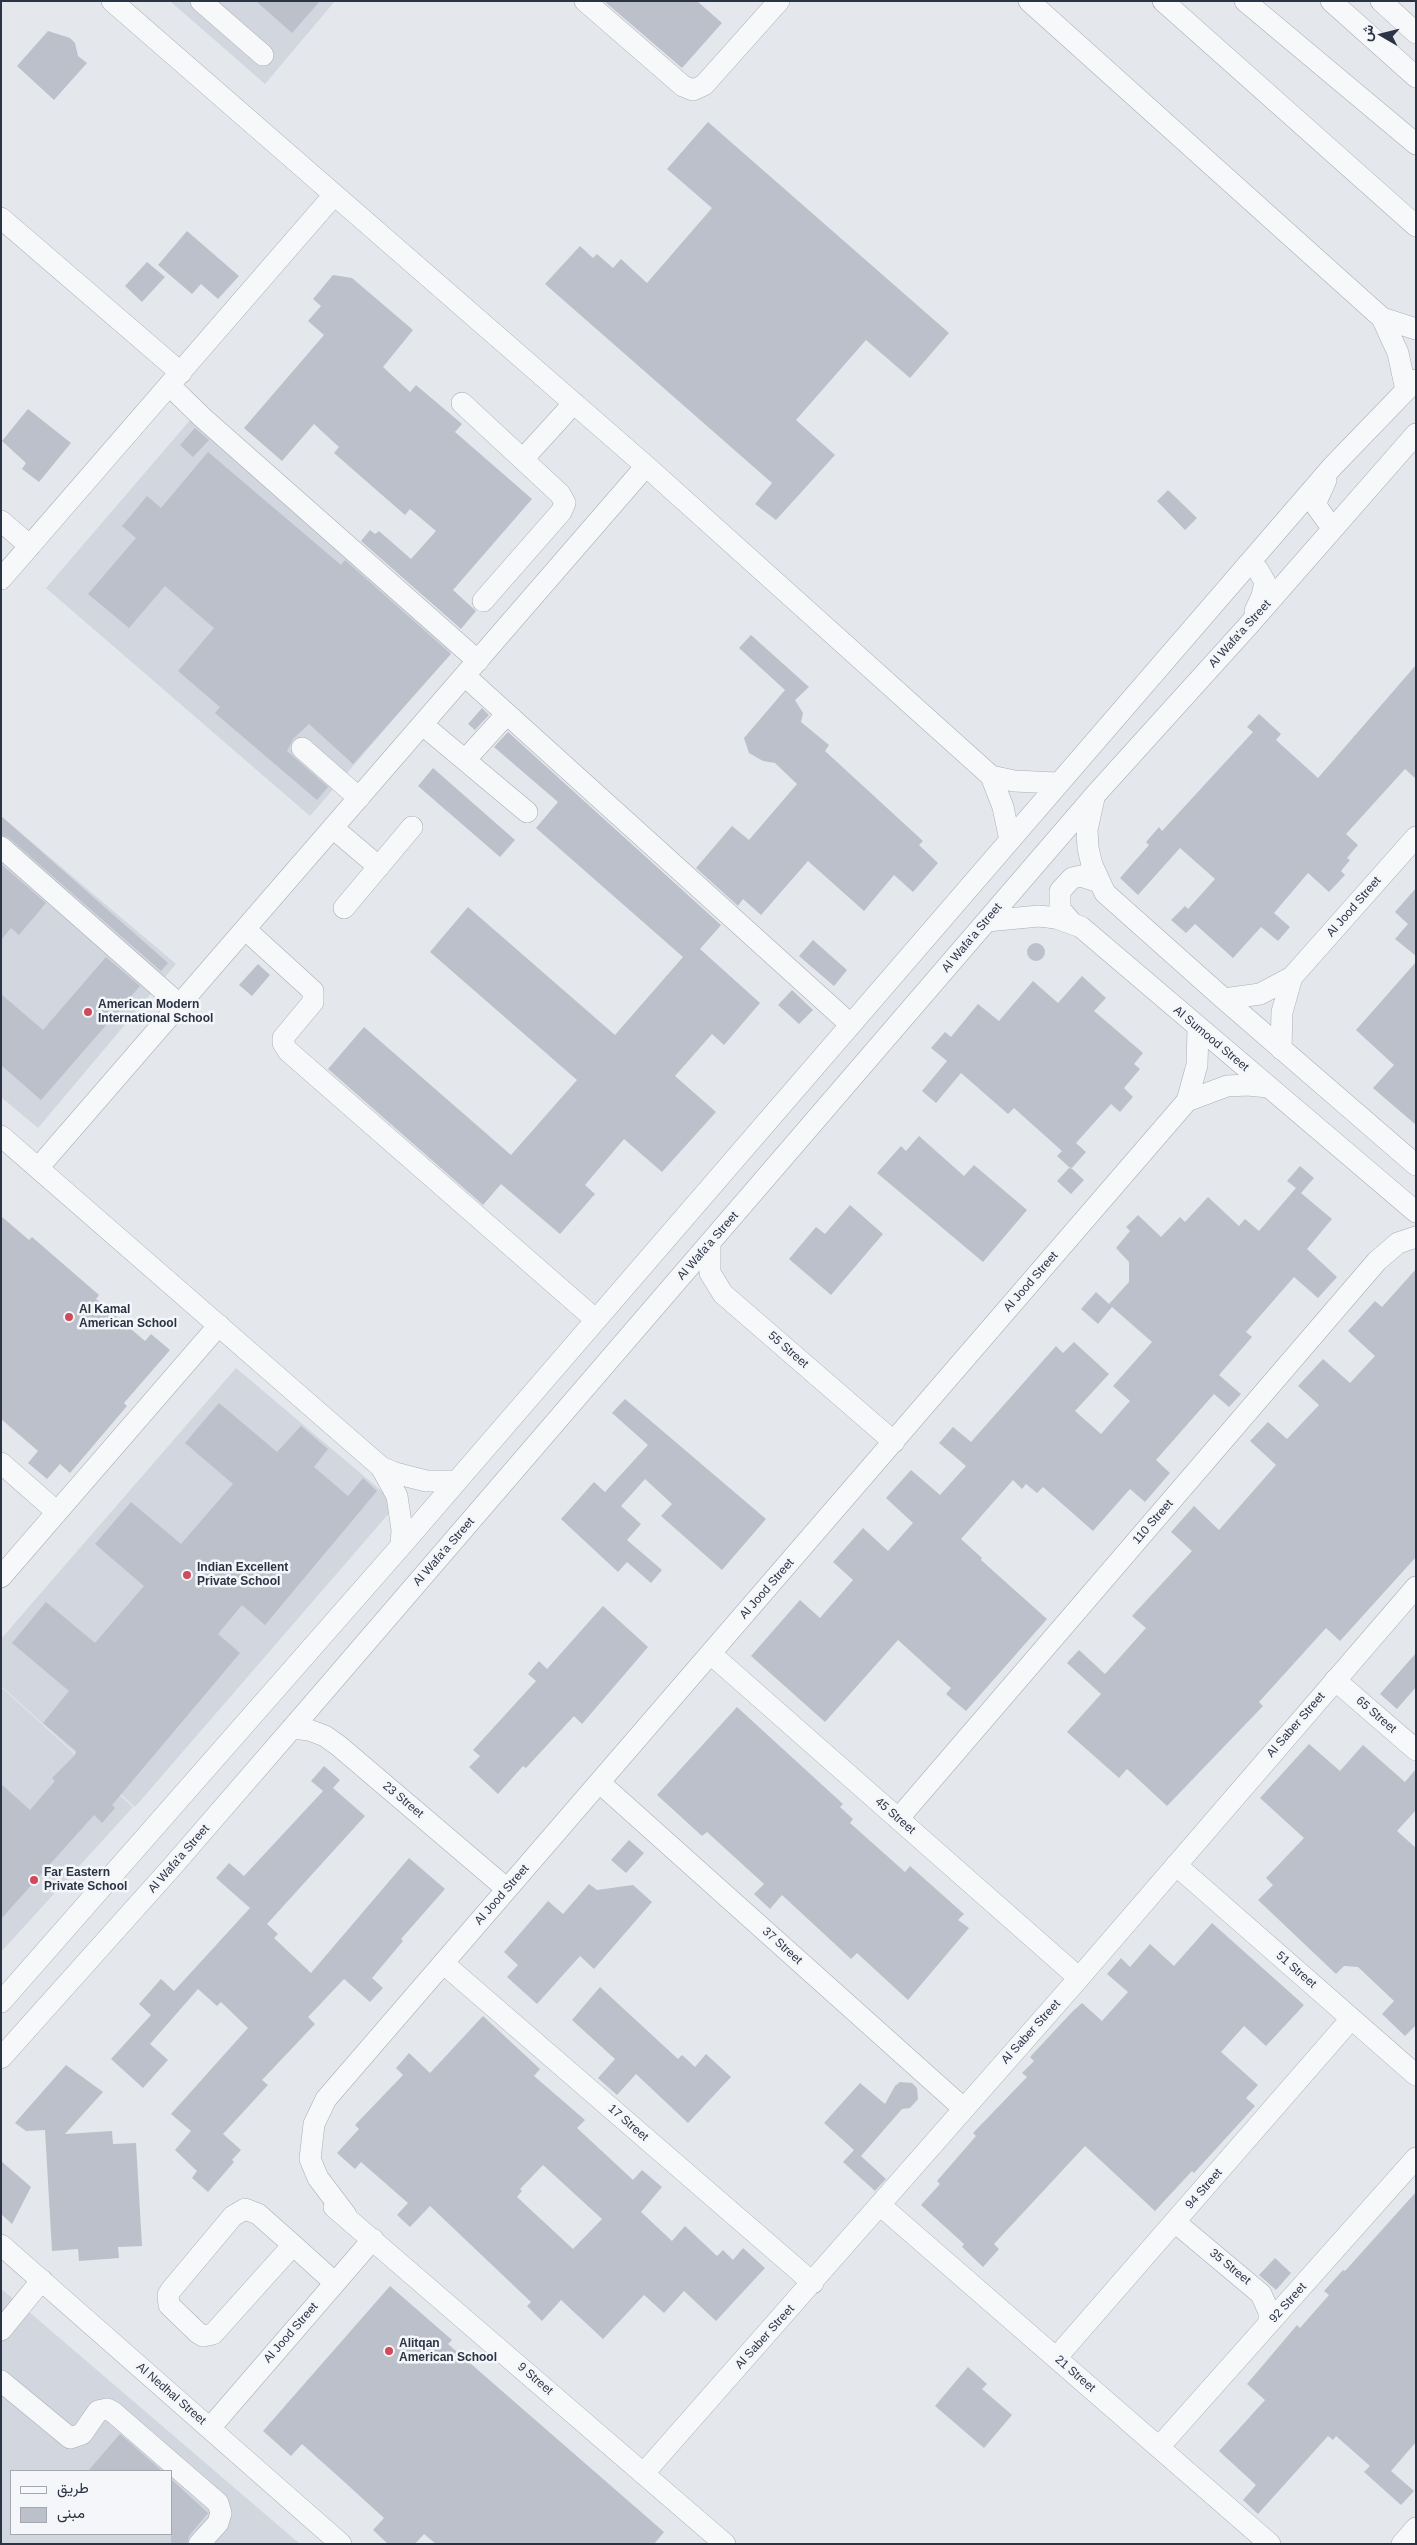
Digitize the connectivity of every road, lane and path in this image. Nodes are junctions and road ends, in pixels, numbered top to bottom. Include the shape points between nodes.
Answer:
1 (112, 1) edge
2 (201, 1) edge
3 (585, 1) edge
4 (779, 1) edge
5 (1029, 1) edge
6 (1163, 1) edge
7 (1245, 1) edge
8 (1331, 1) edge
9 (1382, 1) edge
10 (1416, 33) edge
11 (263, 55) dead end
12 (1416, 77) edge
13 (1416, 144) edge
14 (334, 195) junction
15 (1, 218) edge
16 (1416, 226) edge
17 (1382, 318) junction
18 (1416, 329) edge
19 (175, 379) junction
20 (1411, 385) edge
21 (462, 402) dead end
22 (574, 403) junction
23 (1414, 438) edge
24 (523, 459) junction
25 (646, 466) junction
26 (1332, 466) junction
27 (1, 521) edge
28 (1336, 524) junction
29 (30, 546) junction
30 (1248, 564) junction
31 (1, 579) edge
32 (483, 601) dead end
33 (1247, 627) junction
34 (472, 668) junction
35 (506, 714) junction
36 (423, 725) junction
37 (302, 748) dead end
38 (465, 760) junction
39 (991, 776) junction
40 (1057, 783) junction
41 (1095, 795) junction
42 (359, 798) junction
43 (527, 812) dead end
44 (412, 827) dead end
45 (333, 828) junction
46 (1416, 837) edge
47 (1010, 840) junction
48 (1, 847) edge
49 (379, 867) junction
50 (1099, 882) junction
51 (344, 908) dead end
52 (987, 921) junction
53 (1072, 923) junction
54 (245, 929) junction
55 (1292, 978) junction
56 (1224, 999) junction
57 (180, 1005) junction
58 (850, 1024) junction
59 (1198, 1028) junction
60 (1281, 1049) junction
61 (1268, 1087) junction
62 (1187, 1101) junction
63 (1, 1136) edge
64 (1416, 1165) edge
65 (38, 1168) junction
66 (1416, 1212) edge
67 (1416, 1237) edge
68 (710, 1244) junction
69 (596, 1320) junction
70 (219, 1326) junction
71 (894, 1442) junction
72 (1, 1464) edge
73 (381, 1467) junction
74 (456, 1481) junction
75 (57, 1512) junction
76 (401, 1546) junction
77 (1, 1577) edge
78 (1416, 1587) edge
79 (711, 1654) junction
80 (1336, 1680) junction
81 (292, 1728) junction
82 (1416, 1750) edge
83 (600, 1783) junction
84 (898, 1819) junction
85 (1176, 1865) junction
86 (507, 1889) junction
87 (443, 1962) junction
88 (1079, 1978) junction
89 (1, 2002) edge
90 (1352, 2019) junction
91 (1, 2058) edge
92 (1416, 2075) edge
93 (963, 2108) junction
94 (1416, 2158) edge
95 (880, 2205) junction
96 (346, 2216) joint
97 (1175, 2222) junction
98 (373, 2239) junction
99 (1, 2245) edge
100 (293, 2245) junction
101 (42, 2280) junction
102 (335, 2283) junction
103 (813, 2283) junction
104 (1269, 2323) junction
105 (1, 2330) edge
106 (1056, 2358) junction
107 (1, 2381) edge
108 (210, 2428) junction
109 (1159, 2447) junction
110 (644, 2473) junction
111 (1416, 2528) edge
112 (199, 2544) edge
113 (341, 2544) edge
114 (356, 2544) edge
115 (725, 2544) edge
116 (1270, 2544) edge
117 (1402, 2544) edge

1 - 14 street
2 - 11 street
3 - 4 street via 683,86 693,90 704,86
5 - 17 street
6 - 16 street
7 - 13 street
8 - 12 street
9 - 10 street
14 - 19 street
14 - 22 street
15 - 19 street
17 - 18 street
17 - 20 street
19 - 29 street
19 - 34 street via 203,418
20 - 26 street
21 - 24 street
22 - 24 street
22 - 25 street
23 - 28 street, Al Wafa'a Street
24 - 32 street via 560,494 564,508
25 - 34 street
25 - 39 street
26 - 28 street via 1317,507 1327,521
26 - 30 street
27 - 29 street
28 - 33 street, Al Wafa'a Street
29 - 31 street
30 - 33 street via 1258,570 1265,582 1260,602
30 - 40 street
33 - 41 street, Al Wafa'a Street
34 - 35 street
34 - 36 street
35 - 38 street
35 - 58 street
36 - 38 street
36 - 42 street
37 - 42 street
38 - 43 street
39 - 40 street
39 - 47 street via 1003,807
40 - 47 street
41 - 50 street via 1087,830 1092,865
41 - 52 street, Al Wafa'a Street
42 - 45 street
44 - 49 street
45 - 49 street
45 - 54 street
46 - 55 street, Al Jood Street
47 - 58 street
48 - 57 street
49 - 51 street
50 - 53 street via 1081,876 1072,878 1060,891 1060,909
50 - 56 street via 1115,903
52 - 53 street, Al Sumood Street via 1039,916
52 - 68 street, Al Wafa'a Street
53 - 59 street, Al Sumood Street via 1092,935
54 - 57 street
54 - 69 street via 313,991 313,1002 283,1038 288,1051
55 - 56 street, Al Jood Street via 1260,994
55 - 60 street, Al Jood Street via 1282,1012
56 - 60 street
57 - 65 street
58 - 69 street
59 - 61 street, Al Sumood Street
59 - 62 street, Al Jood Street via 1197,1065
60 - 64 street
61 - 62 street, Al Jood Street via 1227,1086
61 - 66 street, Al Sumood Street
62 - 71 street, Al Jood Street
63 - 65 street
65 - 70 street
67 - 84 street, 110 Street via 1398,1243 1377,1261
68 - 71 street, 55 Street via 710,1273 723,1294
68 - 81 street, Al Wafa'a Street
69 - 74 street
70 - 73 street
70 - 75 street
71 - 79 street, Al Jood Street
72 - 75 street
73 - 74 street via 426,1481
73 - 76 street via 397,1496
74 - 76 street
75 - 77 street
76 - 89 street
78 - 80 street, Al Saber Street
79 - 83 street, Al Jood Street
79 - 84 street, 45 Street
80 - 82 street, 65 Street
80 - 85 street, Al Saber Street
81 - 86 street, 23 Street via 325,1736 339,1746
81 - 91 street, Al Wafa'a Street
83 - 86 street, Al Jood Street
83 - 93 street, 37 Street
84 - 88 street, 45 Street
85 - 88 street, Al Saber Street
85 - 90 street, 51 Street
86 - 87 street, Al Jood Street
87 - 96 street, Al Jood Street via 344,2076 312,2106 304,2121 298,2147 300,2162 311,2184
87 - 103 street, 17 Street
88 - 93 street, Al Saber Street
90 - 92 street, 51 Street
90 - 97 street, 94 Street
93 - 95 street, Al Saber Street
94 - 104 street, 92 Street
95 - 103 street, Al Saber Street
95 - 106 street, 21 Street
96 - 98 street, 9 Street
97 - 104 street, 35 Street via 1261,2294 1269,2312
97 - 106 street, 94 Street
98 - 102 street, Al Jood Street
98 - 110 street, 9 Street
99 - 101 street, Al Nedhal Street
100 - 100 street via 252,2210 238,2211 171,2290 167,2300 169,2305 198,2333 203,2336 213,2334
100 - 102 street
101 - 105 street
101 - 108 street, Al Nedhal Street
102 - 108 street, Al Jood Street
103 - 110 street, Al Saber Street
104 - 109 street, 92 Street
106 - 109 street, 21 Street
107 - 112 street via 70,2438 82,2434 98,2411 107,2409 113,2412 218,2503 221,2513 218,2523
108 - 113 street, Al Nedhal Street
109 - 116 street, 21 Street
110 - 115 street, 9 Street
111 - 117 street
113 - 114 street

